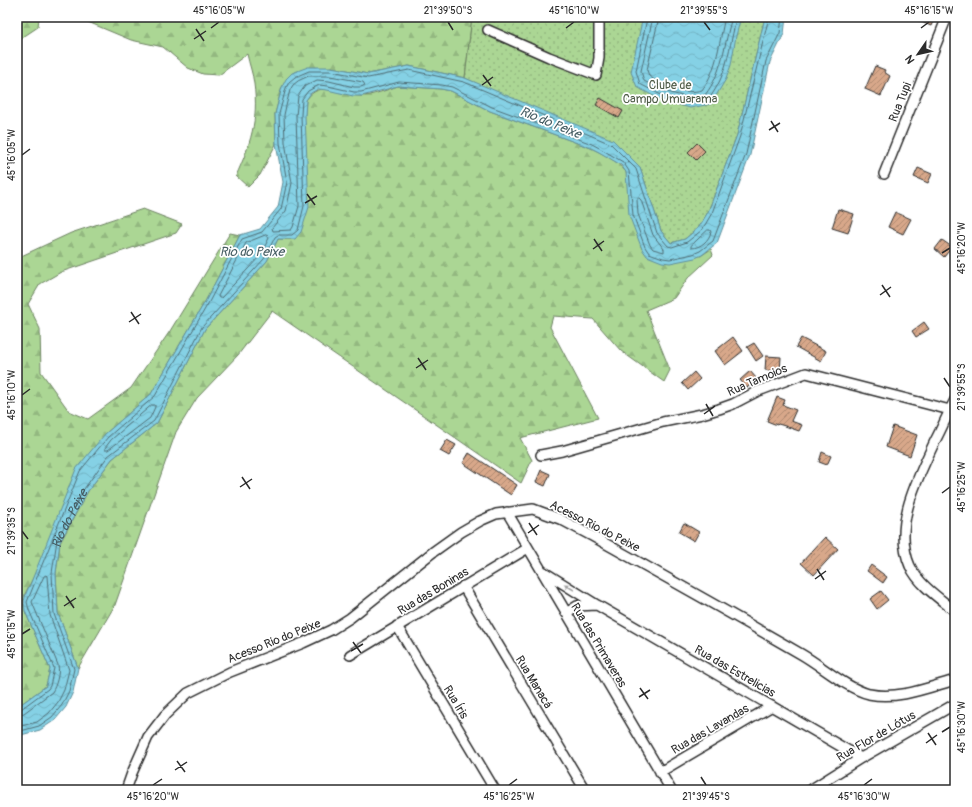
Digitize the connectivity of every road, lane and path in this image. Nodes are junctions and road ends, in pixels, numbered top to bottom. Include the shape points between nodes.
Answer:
1 (599, 17) edge
2 (947, 17) edge
3 (488, 30) dead end
4 (884, 174) dead end
5 (955, 400) edge
6 (950, 410) junction
7 (541, 455) dead end
8 (506, 512) junction
9 (528, 548) junction
10 (541, 570) junction
11 (464, 586) junction
12 (597, 605) junction
13 (955, 611) edge
14 (566, 613) junction
15 (397, 626) junction
16 (350, 655) dead end
17 (955, 680) edge
18 (955, 704) edge
19 (772, 706) junction
20 (861, 758) junction
21 (660, 772) junction
22 (126, 790) edge
23 (495, 790) edge
24 (585, 790) edge
25 (671, 790) edge
26 (810, 790) edge

1 - 3 street via 599,58 596,75
2 - 4 street, Rua Tupi
5 - 6 street
6 - 7 street, Rua Tamoios via 806,373 719,409
6 - 13 street via 914,487 906,512 904,539 910,566 918,578
8 - 9 street, Rua das Primaveras
8 - 17 street, Acesso Rio do Peixe via 533,509 560,519 803,655 845,683 868,693 887,696 904,694
8 - 22 street, Acesso Rio do Peixe via 496,514 461,532 331,630 230,672 188,694 165,715 148,737
9 - 10 street, Rua das Primaveras
9 - 11 street, Rua das Boninas
12 -> 10 street, Rua das Estrelicias
10 - 14 street, Rua das Primaveras
11 - 15 street, Rua das Boninas
11 - 24 street, Rua Manacá
12 - 14 street via 577,606
12 - 19 street, Rua das Estrelicias
14 - 21 street, Rua das Primaveras
15 - 16 street, Rua das Boninas
15 - 23 street, Rua Íris
18 - 20 street, Rua Flor de Lótus
19 - 20 street, Rua das Estrelicias
19 - 21 street, Rua das Lavandas
20 - 26 street, Rua Flor de Lótus
21 - 25 street, Rua das Primaveras

